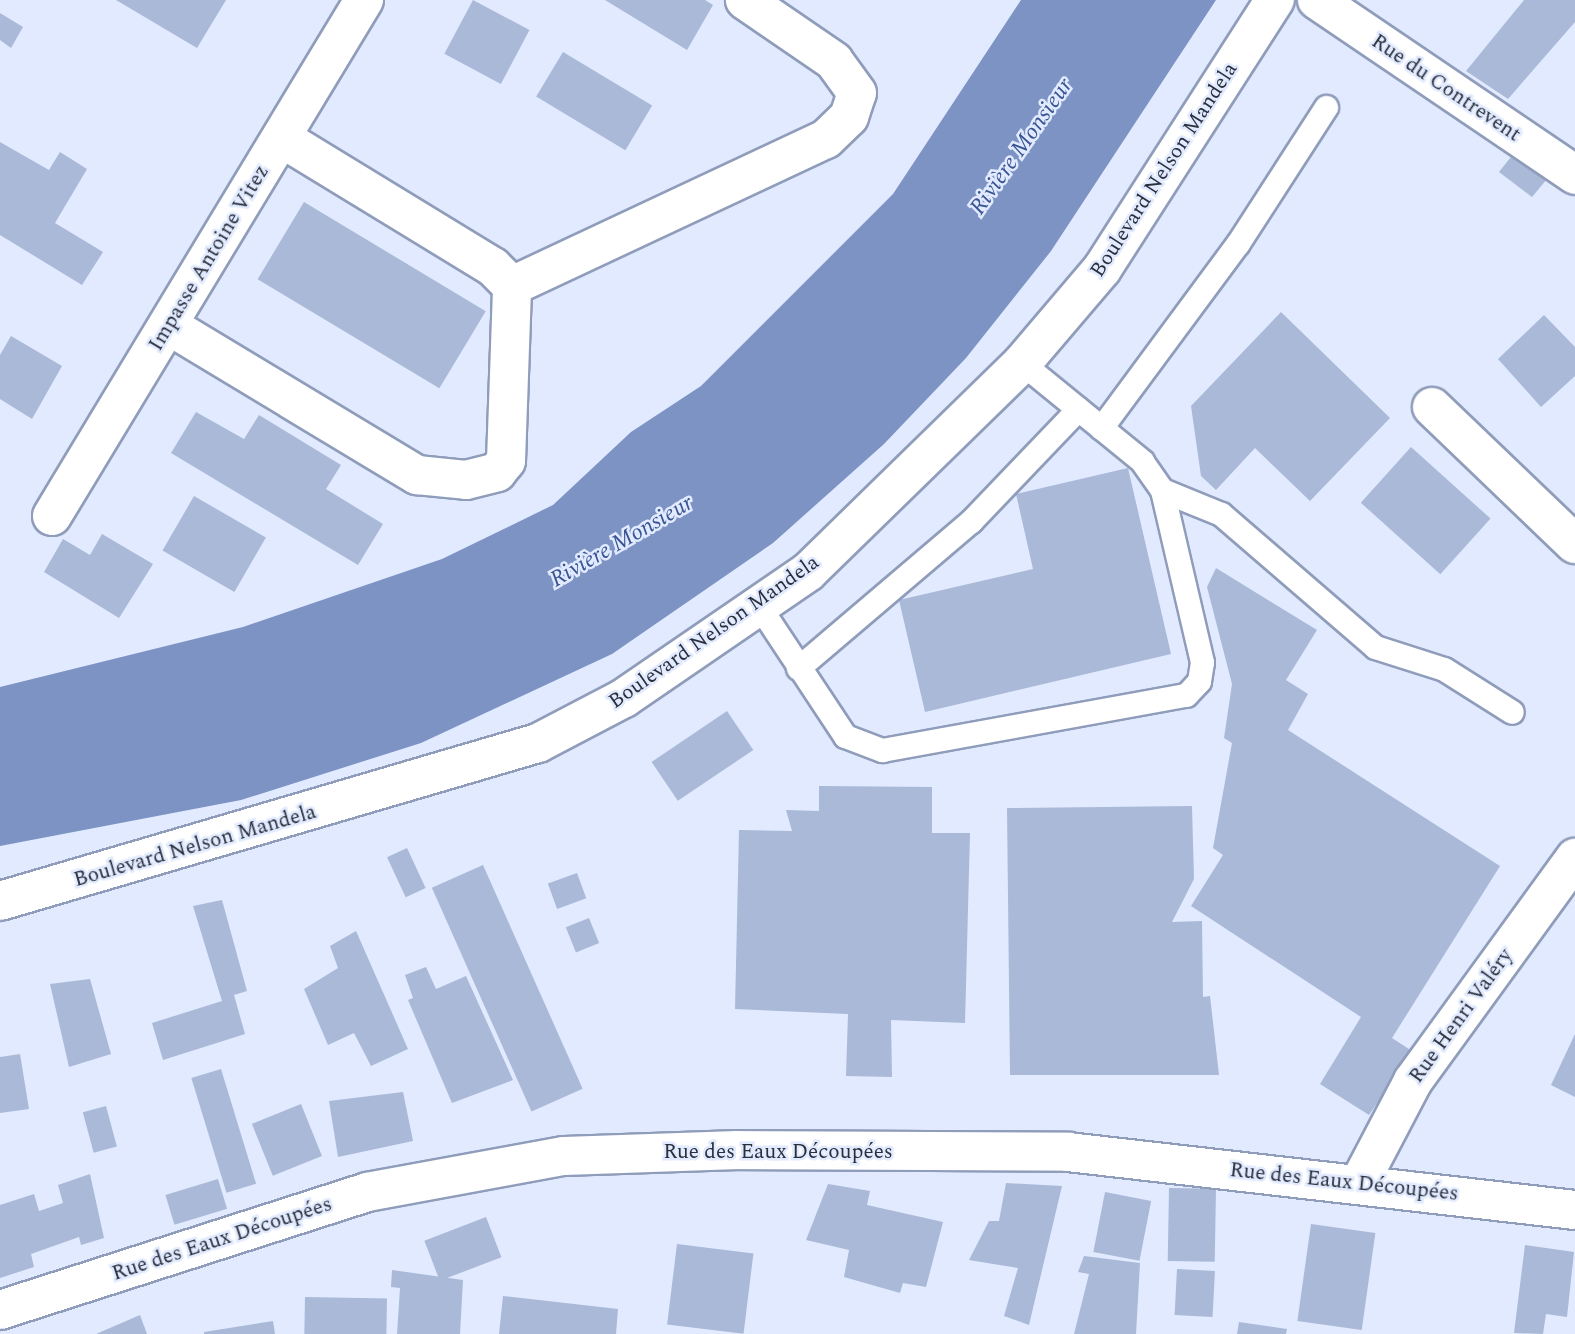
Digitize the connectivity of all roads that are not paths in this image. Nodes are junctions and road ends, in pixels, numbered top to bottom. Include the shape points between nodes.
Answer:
1 (364, 0) edge
2 (745, 0) edge
3 (1275, 0) edge
4 (1318, 0) edge
5 (1326, 107) dead end
6 (282, 138) junction
7 (1575, 175) edge
8 (512, 286) junction
9 (168, 325) junction
10 (1022, 363) junction
11 (1432, 407) dead end
12 (1077, 409) junction
13 (1101, 428) junction
14 (1161, 490) junction
15 (52, 516) dead end
16 (1575, 544) edge
17 (759, 606) junction
18 (798, 668) junction
19 (1513, 712) dead end
20 (1575, 858) edge
21 (0, 901) edge
22 (1360, 1182) junction
23 (1575, 1210) edge
24 (0, 1310) edge

1 - 6 street, Impasse Antoine Vitez
2 - 8 street via 834,61 857,93 849,117 826,139
3 - 10 street, Boulevard Nelson Mandela via 1102,269
4 - 7 street, Rue du Contrevent
5 - 13 lane via 1238,243
6 - 8 street via 493,267
6 - 9 street, Impasse Antoine Vitez
8 - 9 street via 506,461 497,472 466,480 417,475
9 - 15 street, Impasse Antoine Vitez
10 - 12 lane
10 - 17 street, Boulevard Nelson Mandela via 808,572
11 - 16 street
12 - 13 lane
12 - 18 lane via 971,521
13 - 14 lane via 1142,461
14 - 18 lane via 1202,662 1186,695 882,750 845,736
14 - 19 lane via 1221,514 1375,648 1444,669
17 - 18 lane
17 - 21 street, Boulevard Nelson Mandela via 624,698 538,743
20 - 22 street, Rue Henri Valéry via 1413,1081
22 - 23 street, Rue des Eaux Découpées
22 - 24 street, Rue des Eaux Découpées via 1068,1152 738,1150 564,1156 367,1192

